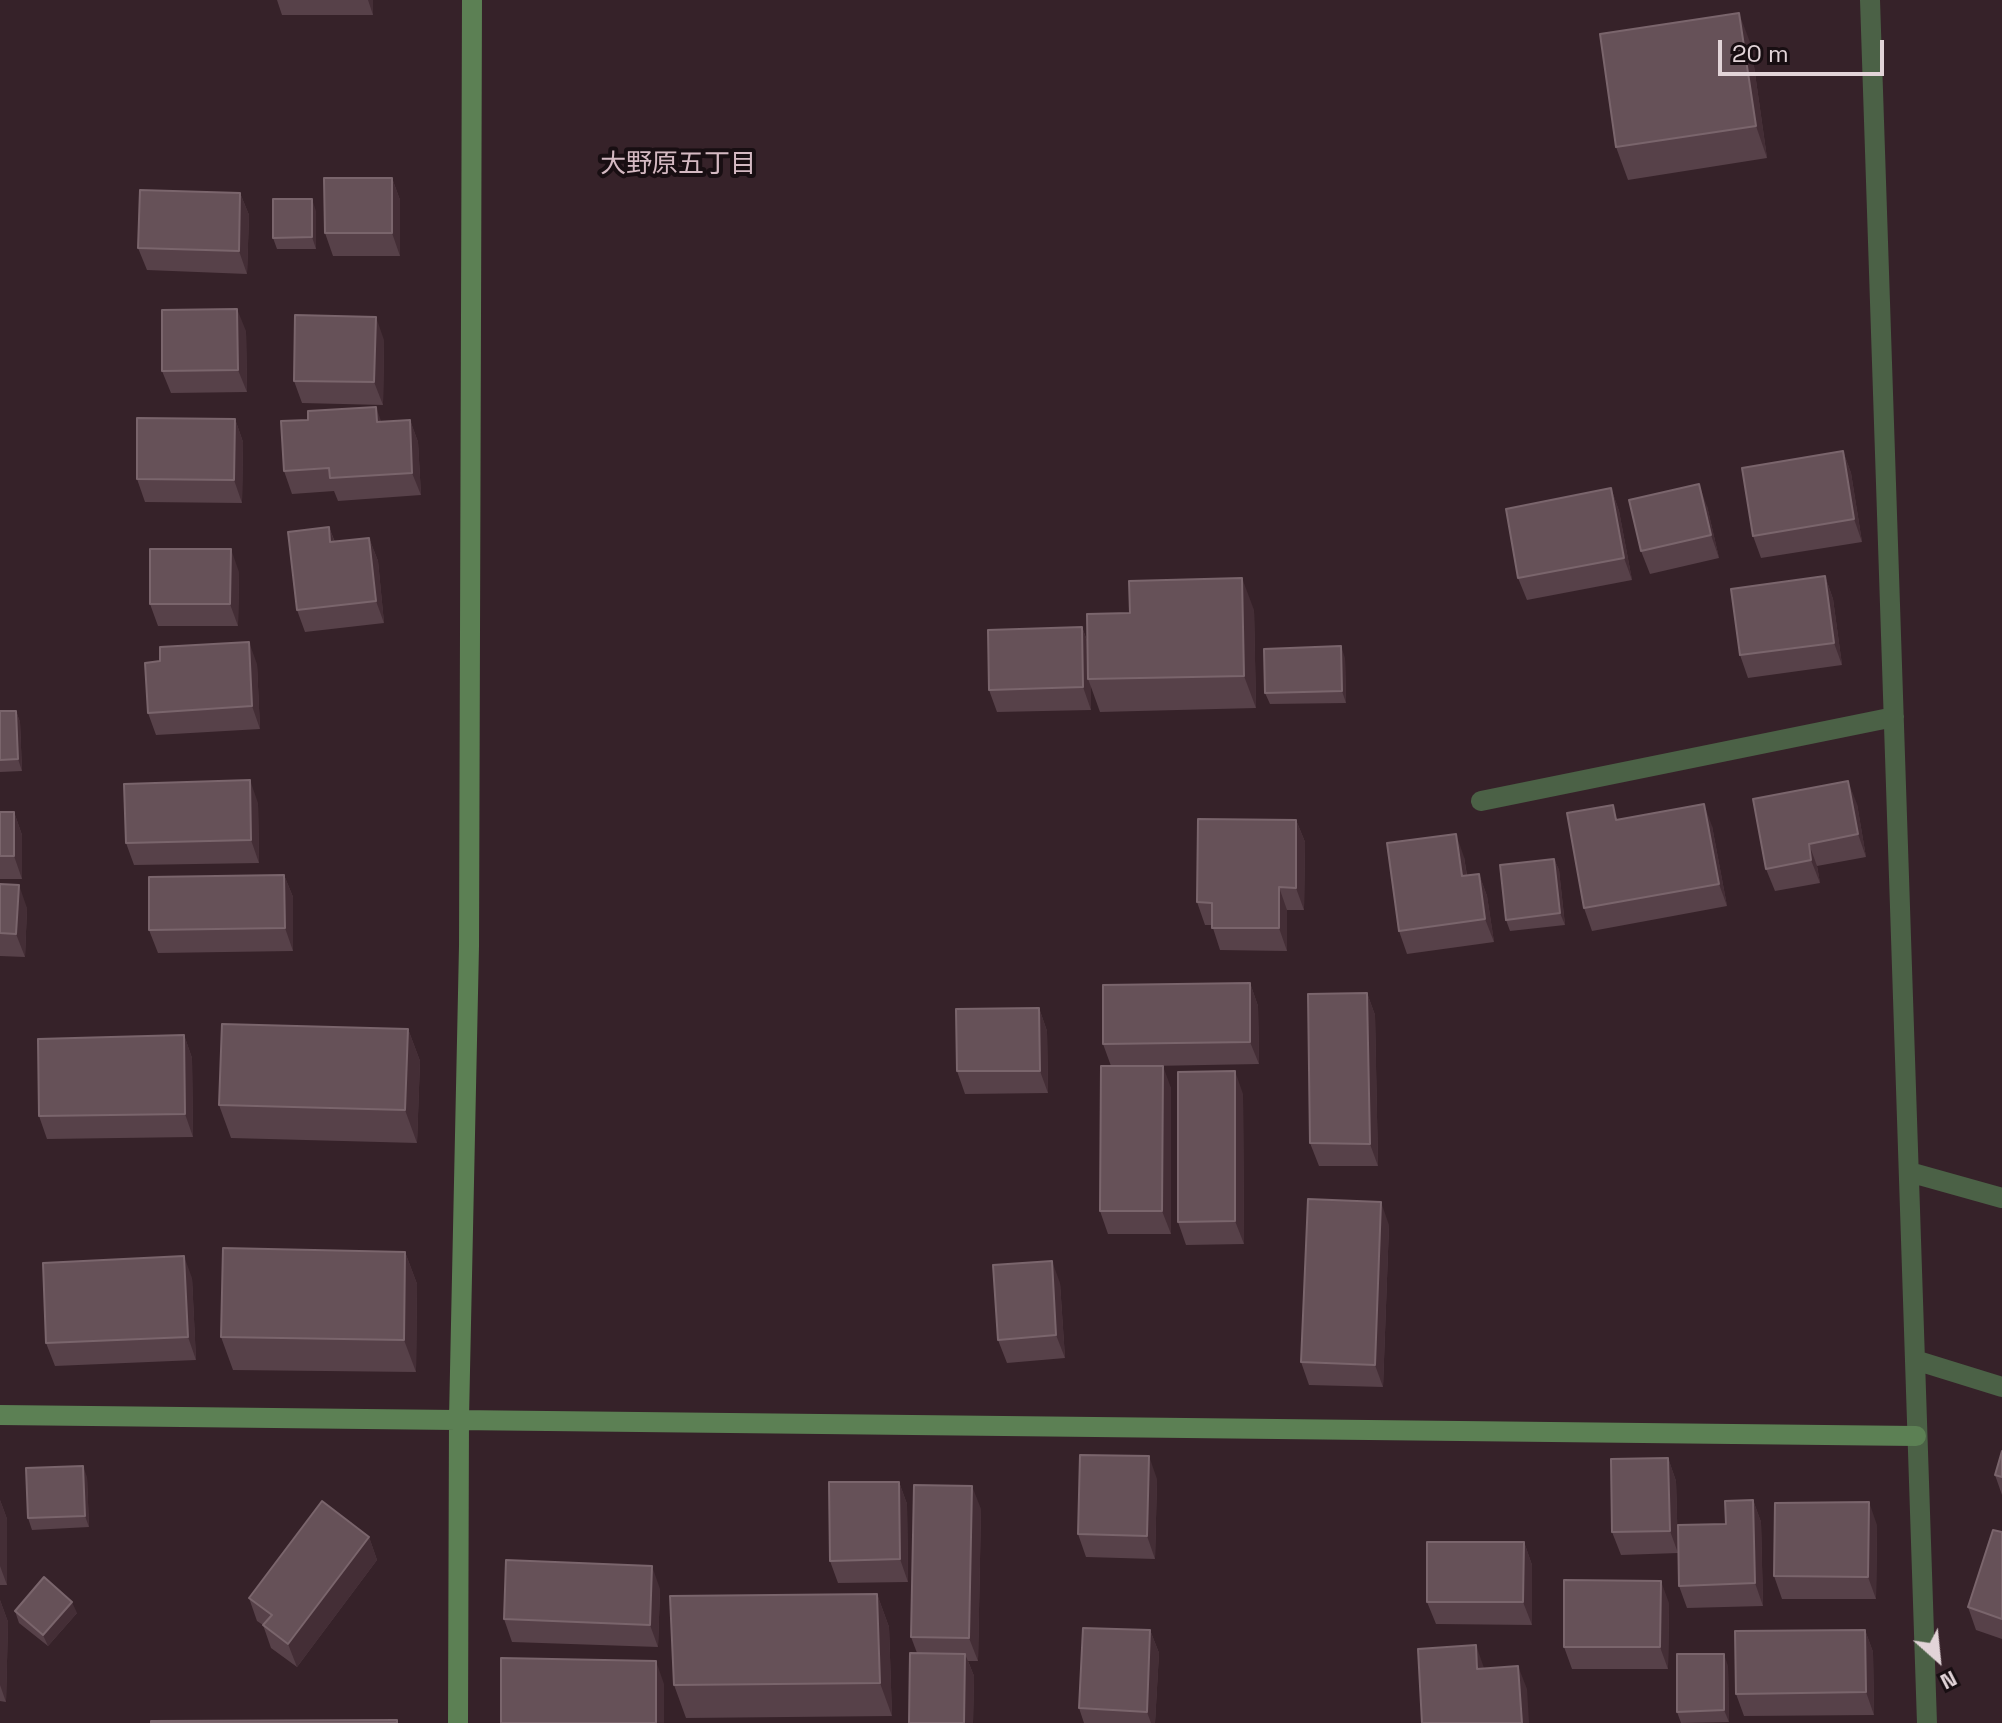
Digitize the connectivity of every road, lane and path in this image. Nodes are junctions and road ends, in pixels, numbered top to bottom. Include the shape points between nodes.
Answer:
1 (472, 0) edge
2 (1870, 0) edge
3 (1894, 717) junction
4 (1481, 801) dead end
5 (1909, 1172) junction
6 (2002, 1198) edge
7 (1915, 1360) junction
8 (2002, 1387) edge
9 (0, 1415) edge
10 (459, 1418) junction
11 (1916, 1436) junction
12 (458, 1723) edge
13 (1927, 1723) edge

1 - 10 street via 469,946
2 - 3 street
3 - 4 street
3 - 5 street
5 - 6 street
5 - 7 street
7 - 8 street
7 - 11 street
9 - 10 street
10 - 11 street
10 - 12 street
11 - 13 street

